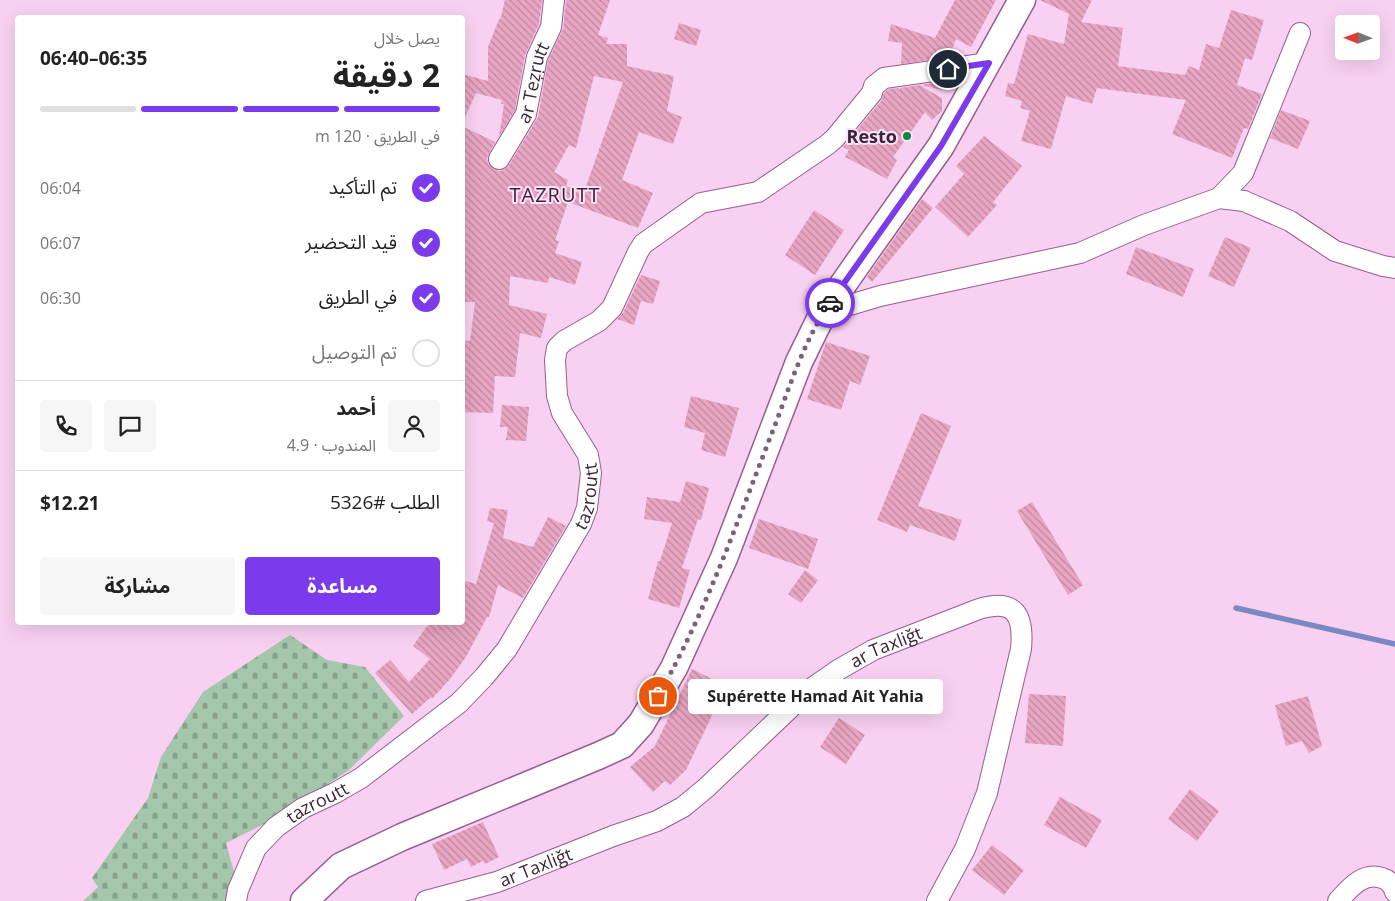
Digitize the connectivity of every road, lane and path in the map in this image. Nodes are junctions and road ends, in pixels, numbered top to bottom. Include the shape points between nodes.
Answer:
1 (554, 0) edge
2 (1022, 0) edge
3 (1300, 33) dead end
4 (989, 63) junction
5 (499, 159) dead end
6 (1219, 198) junction
7 (1395, 268) edge
8 (823, 313) junction
9 (1395, 892) edge
10 (236, 901) edge
11 (304, 901) edge
12 (426, 901) edge
13 (937, 901) edge
14 (1338, 901) edge

1 - 5 street, ar Teẓṛutt via 551,28 537,58 526,114
2 - 4 main road
3 - 6 street via 1243,173
4 - 8 main road via 941,146
4 - 10 street, tazroutt via 884,78 827,145 758,192 701,203 643,244 612,308 558,348 555,360 557,396 562,413 588,455 591,473 587,508 582,524 507,649 459,703 369,772 303,808 276,827 256,848
6 - 7 street via 1244,201 1290,222 1335,251
6 - 8 street via 1080,253 880,296
8 - 11 main road via 799,362 724,558 674,668 641,724 622,745 341,866
9 - 14 street via 1387,880 1365,878
12 - 13 street, ar Taxliǧt via 496,882 657,821 683,807 706,788 808,692 838,670 873,650 980,609 993,605 1008,607 1018,615 1022,630 1021,648 987,793 965,848

